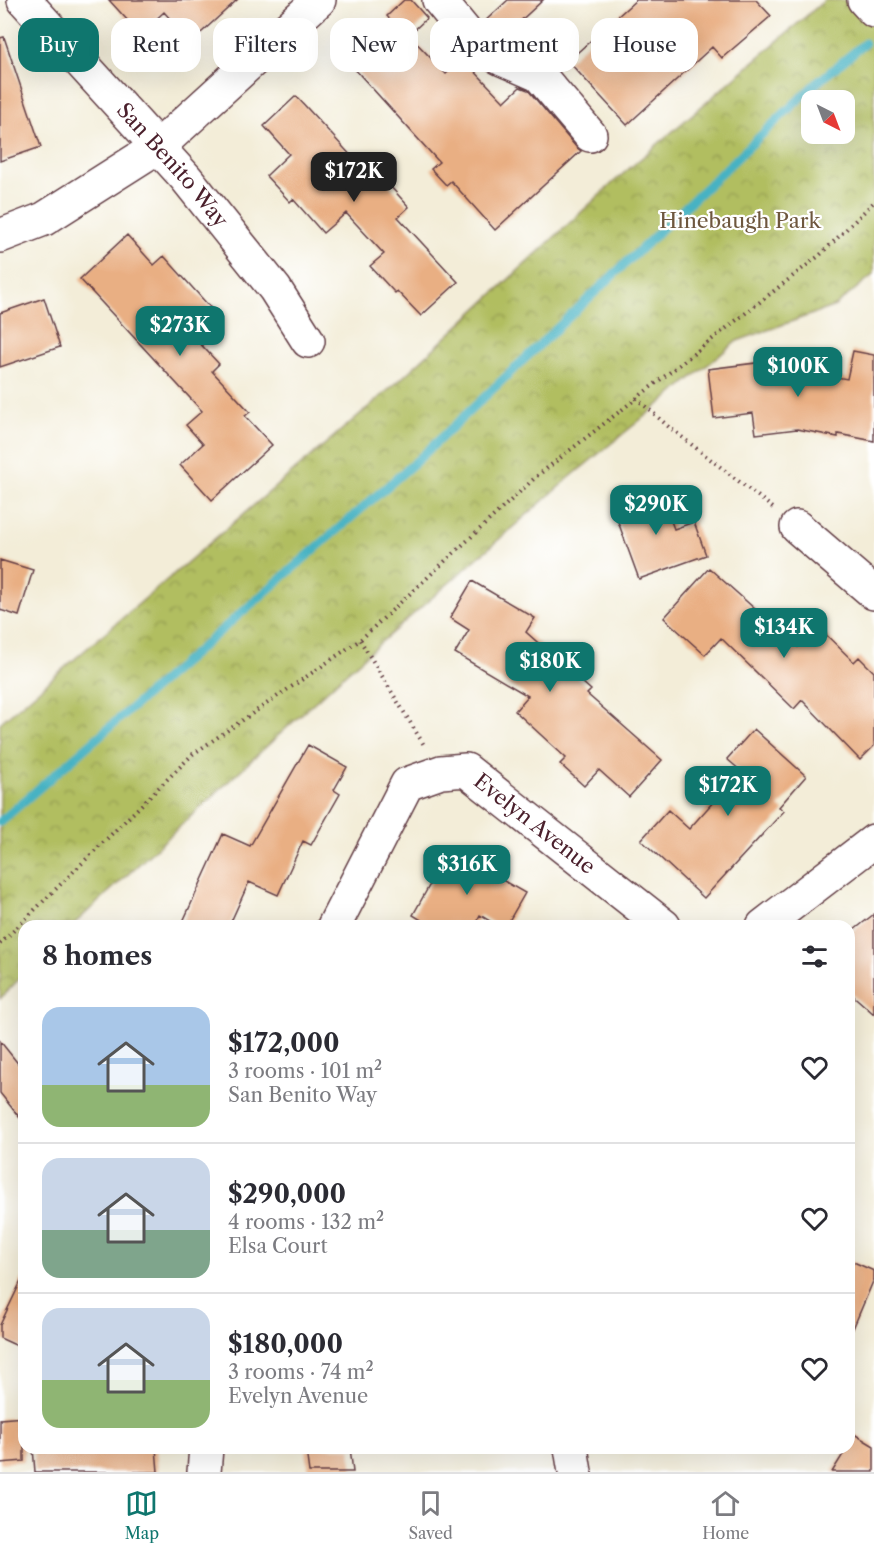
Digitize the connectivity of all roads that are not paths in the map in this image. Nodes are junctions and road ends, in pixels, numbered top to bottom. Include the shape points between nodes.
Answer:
1 (24, 0) edge
2 (319, 0) edge
3 (439, 0) edge
4 (590, 135) dead end
5 (159, 146) junction
6 (0, 236) edge
7 (308, 341) dead end
8 (798, 527) road end
9 (874, 593) edge
10 (874, 841) edge
11 (337, 920) edge
12 (656, 920) edge
13 (771, 920) edge
14 (206, 1454) edge
15 (572, 1454) edge
16 (204, 1472) edge
17 (575, 1472) edge

1 - 5 street, San Benito Way
2 - 5 street
3 - 4 street via 476,45 539,75
5 - 6 street via 44,219
5 - 7 street, San Benito Way via 275,289
8 - 9 street
10 - 13 street
11 - 12 street, Evelyn Avenue via 407,784 441,771 466,770
14 - 16 street
15 - 17 street

